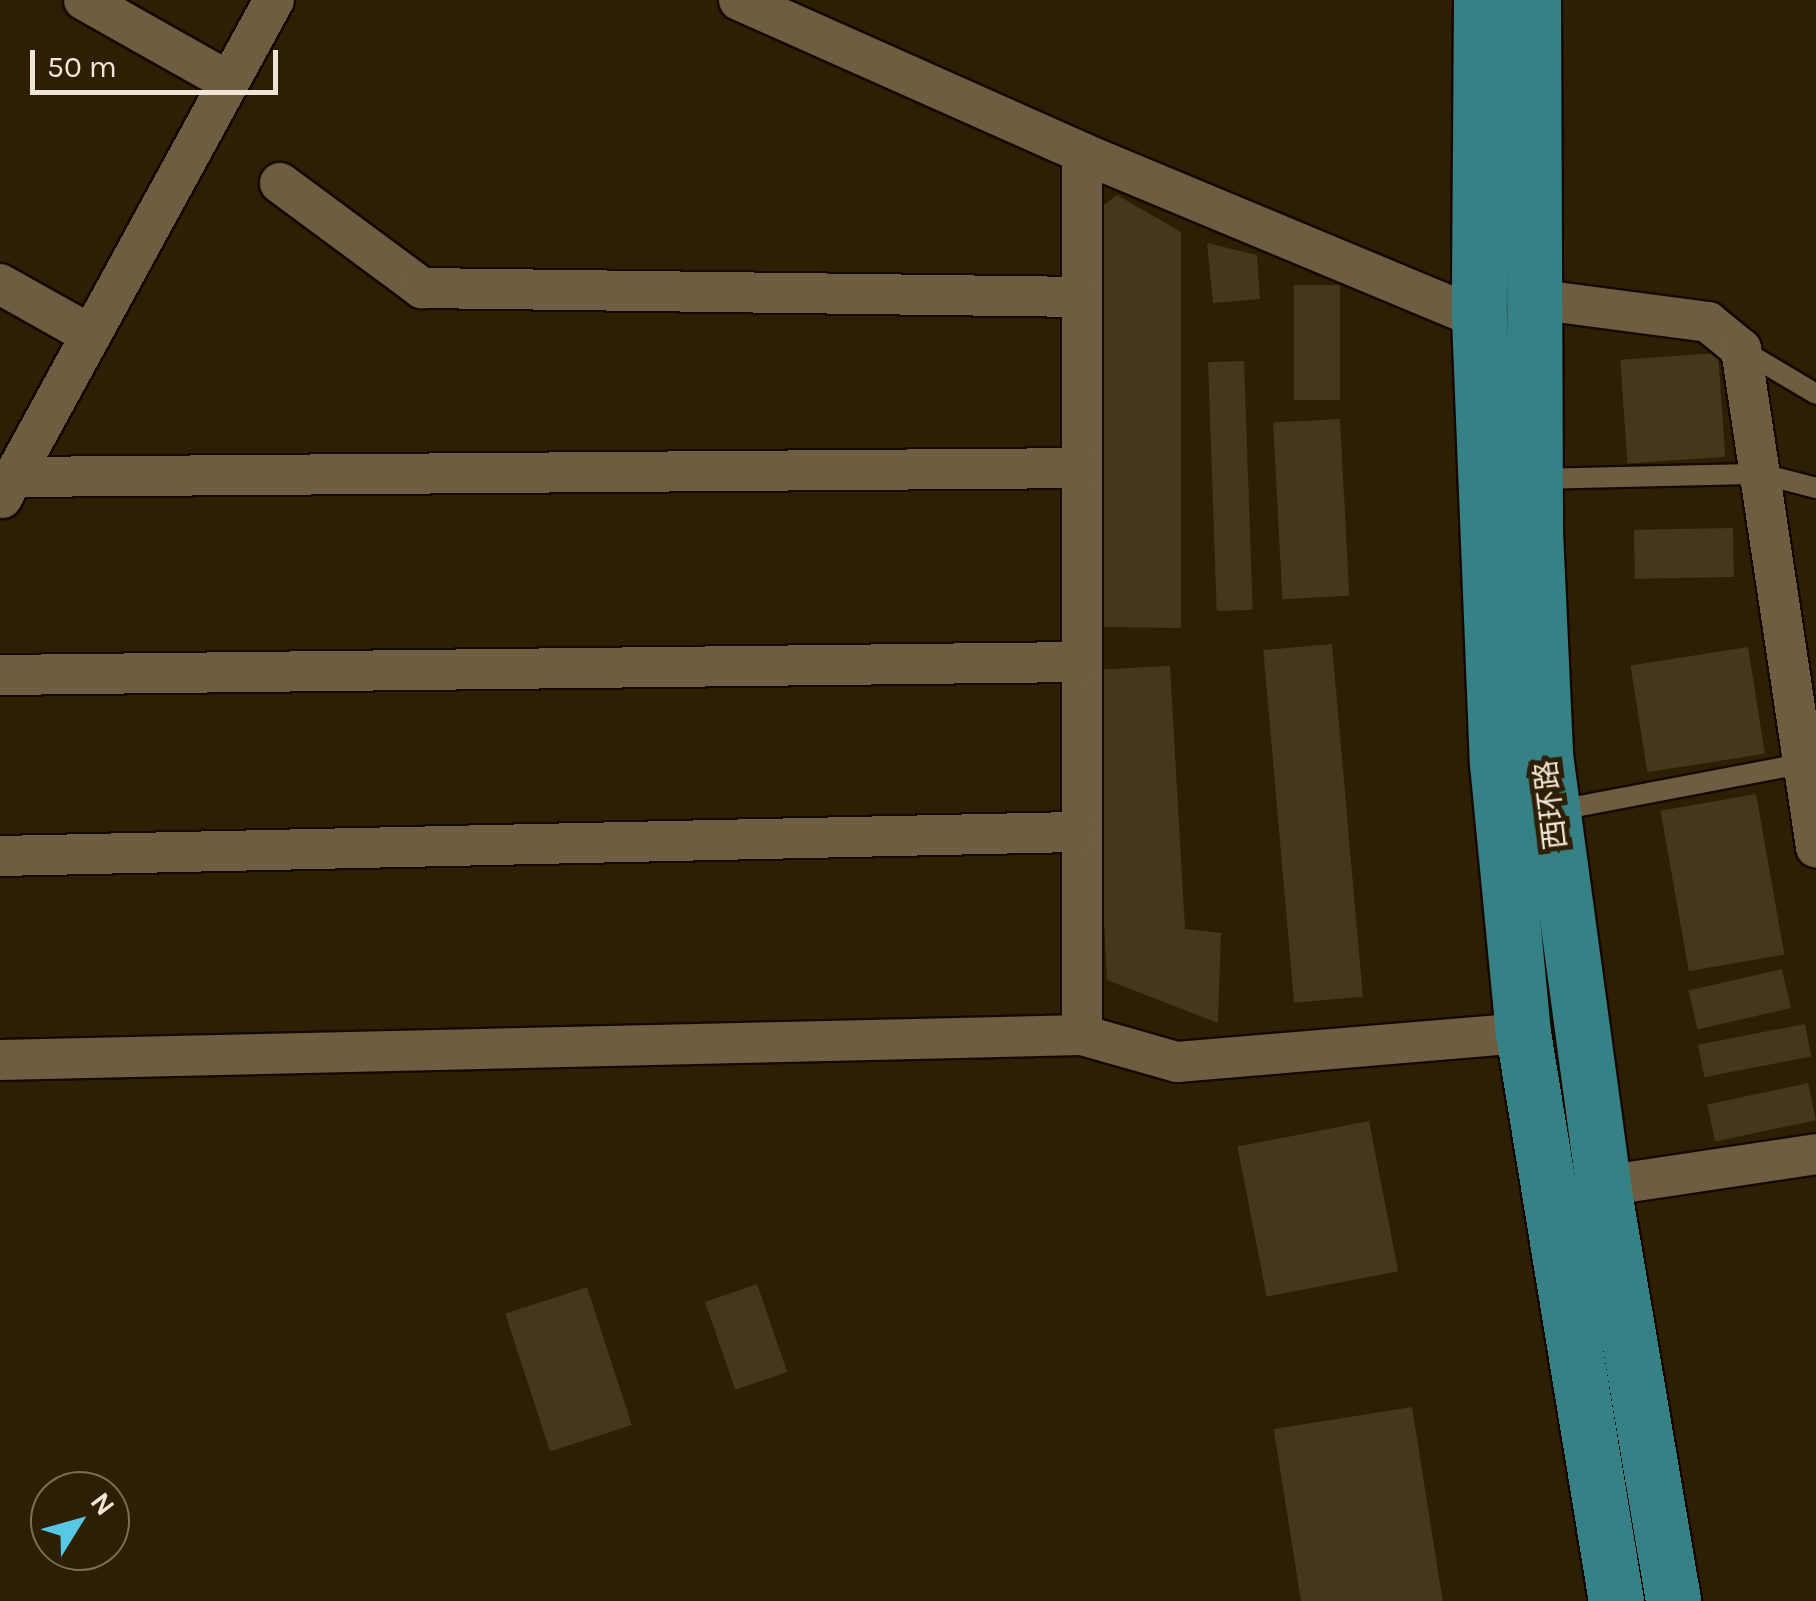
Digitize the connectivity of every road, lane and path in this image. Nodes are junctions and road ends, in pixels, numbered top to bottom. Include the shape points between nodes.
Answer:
1 (84, 0) edge
2 (274, 0) edge
3 (739, 0) edge
4 (1481, 0) edge
5 (1533, 0) edge
6 (228, 82) junction
7 (1082, 153) junction
8 (280, 184) dead end
9 (0, 284) edge
10 (1081, 297) junction
11 (1534, 299) junction
12 (1479, 318) junction
13 (88, 334) junction
14 (1740, 349) junction
15 (1816, 394) edge
16 (1080, 468) junction
17 (1762, 474) junction
18 (1534, 478) junction
19 (1816, 488) edge
20 (6, 489) edge
21 (1078, 662) junction
22 (0, 675) edge
23 (1810, 762) edge
24 (1552, 812) junction
25 (1077, 832) junction
26 (1816, 847) edge
27 (0, 856) edge
28 (1523, 1033) junction
29 (1082, 1035) junction
30 (0, 1060) edge
31 (1816, 1154) edge
32 (1603, 1186) junction
33 (1616, 1601) edge
34 (1673, 1601) edge

1 - 6 street
2 - 6 street
3 - 7 street
4 - 12 main road, 西环路
5 - 11 main road, 西环路
6 - 13 street
7 - 10 street
7 - 12 street
8 - 10 street via 422,288
9 - 13 street
10 - 16 street
11 - 14 street via 1708,322
11 - 18 main road, 西环路
12 - 28 main road, 西环路 via 1497,763
13 - 20 street
14 - 15 lane
14 - 17 street
16 - 20 street
16 - 21 street
17 - 18 lane
17 - 19 lane
17 - 23 street
18 - 24 main road, 西环路
21 - 22 street
21 - 25 street
23 - 24 lane
23 - 26 street
24 - 32 main road, 西环路
25 - 27 street
25 - 29 street
28 - 29 street via 1177,1062
28 - 33 main road, 西环路
29 - 30 street
31 - 32 street
32 - 34 main road, 西环路

